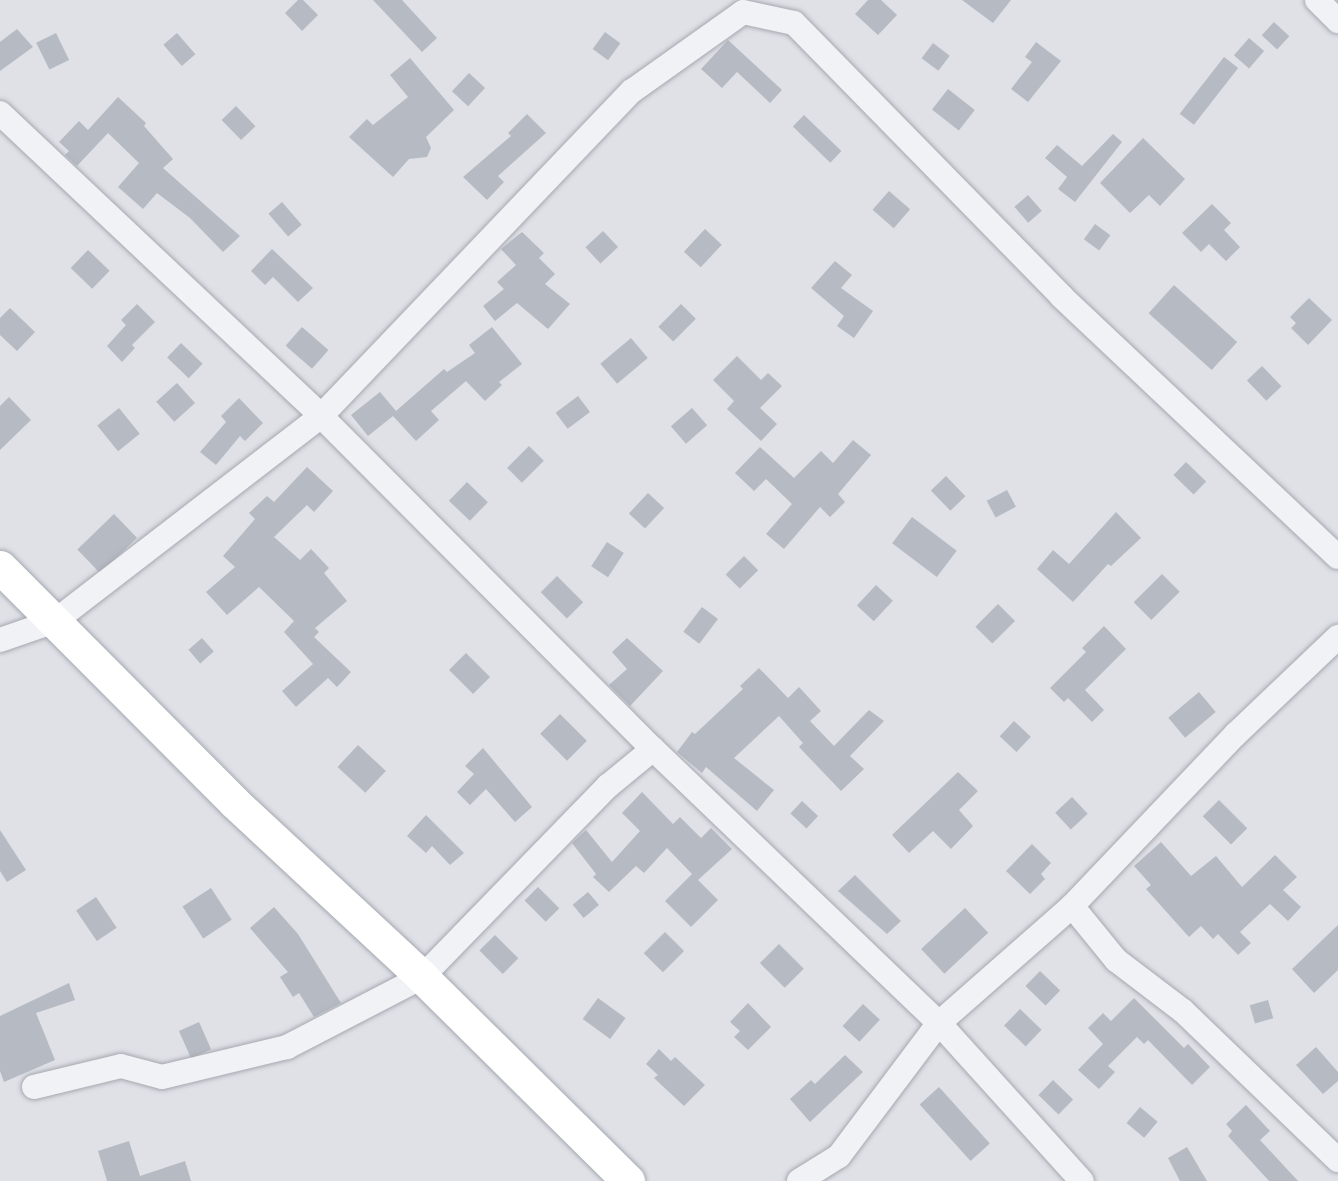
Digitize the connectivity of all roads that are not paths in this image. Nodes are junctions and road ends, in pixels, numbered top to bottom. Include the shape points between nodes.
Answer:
1 (1317, 0) edge
2 (1338, 21) edge
3 (0, 113) edge
4 (321, 416) junction
5 (1338, 557) edge
6 (0, 567) edge
7 (55, 621) junction
8 (1338, 637) edge
9 (0, 640) edge
10 (652, 749) junction
11 (1072, 906) junction
12 (422, 977) junction
13 (939, 1023) junction
14 (34, 1086) dead end
15 (1338, 1160) edge
16 (628, 1181) edge
17 (799, 1181) edge
18 (1082, 1181) edge

1 - 2 street
3 - 4 street
4 - 5 street via 632,91 743,12 794,22 1062,297
4 - 7 street
4 - 10 street
6 - 7 street
7 - 9 street
7 - 12 street via 234,802
8 - 11 street via 1236,734
10 - 12 street via 608,786
10 - 13 street
11 - 13 street
11 - 15 street via 1116,960 1183,1011
12 - 14 street via 287,1047 162,1077 121,1066
12 - 16 street
13 - 17 street via 839,1156
13 - 18 street

